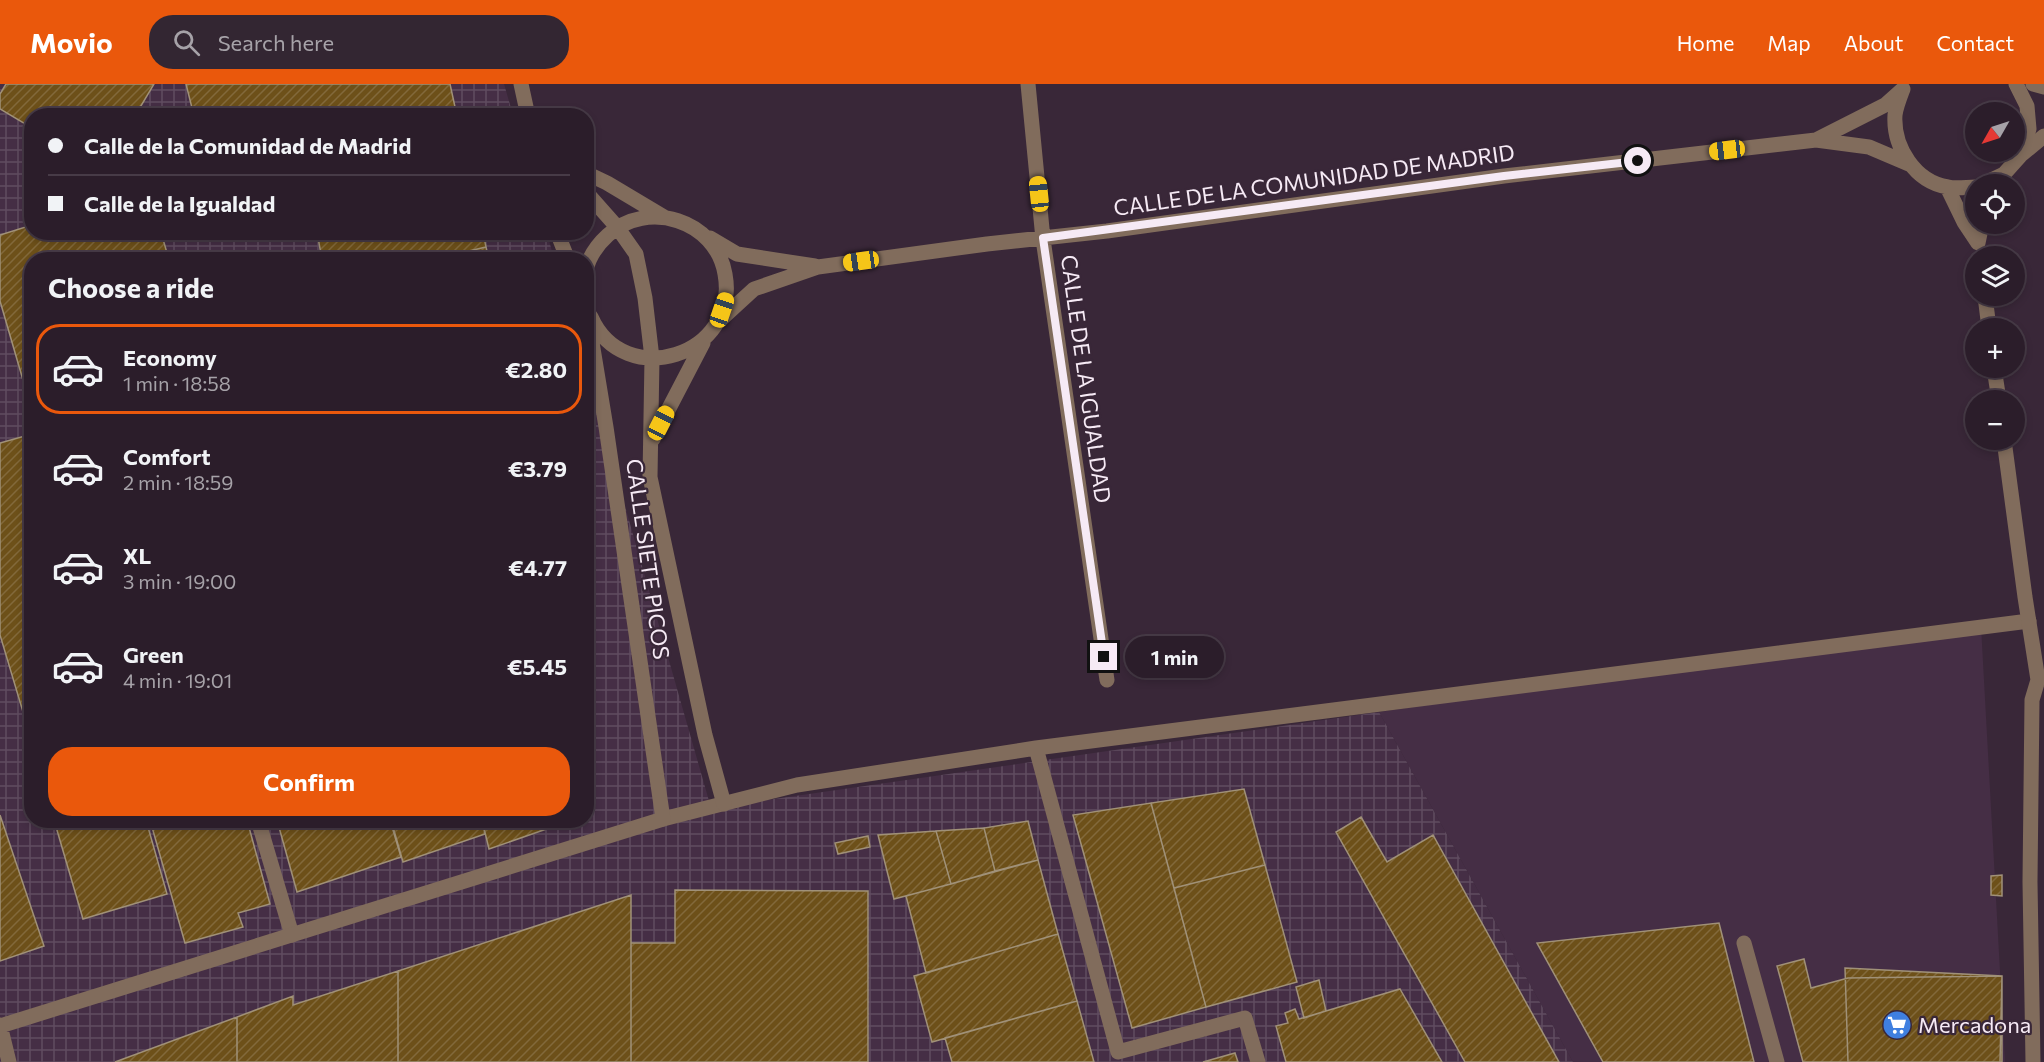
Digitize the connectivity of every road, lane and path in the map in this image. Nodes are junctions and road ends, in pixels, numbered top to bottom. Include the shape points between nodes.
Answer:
1 (521, 84) edge
2 (1028, 84) edge
3 (2016, 84) edge
4 (2033, 84) edge
5 (1905, 86) edge
6 (2044, 87) edge
7 (2025, 102) edge
8 (2025, 102) edge
9 (526, 108) edge
10 (2044, 136) edge
11 (1816, 140) junction
12 (2025, 141) edge
13 (2025, 151) edge
14 (1909, 164) junction
15 (594, 177) edge
16 (1947, 187) junction
17 (1965, 187) edge
18 (594, 201) edge
19 (664, 217) junction
20 (616, 227) junction
21 (700, 232) junction
22 (1043, 238) junction
23 (1976, 246) edge
24 (594, 253) edge
25 (818, 267) junction
26 (718, 322) junction
27 (594, 324) edge
28 (705, 339) junction
29 (594, 354) edge
30 (652, 358) junction
31 (652, 441) junction
32 (2005, 450) edge
33 (2029, 621) junction
34 (2041, 678) edge
35 (1107, 680) dead end
36 (1036, 748) junction
37 (724, 804) junction
38 (663, 819) junction
39 (260, 828) edge
40 (292, 935) junction
41 (1744, 943) dead end
42 (0, 1025) edge
43 (9, 1062) edge
44 (1258, 1062) edge
45 (1777, 1062) edge
46 (2032, 1062) edge

1 - 9 street
2 - 22 street, CALLE DE LA IGUALDAD
3 - 8 street
4 - 6 street
5 - 11 street, CALLE DE LA COMUNIDAD DE MADRID via 1885,105
5 - 14 street via 1895,114 1897,141
7 - 12 street via 2029,129
10 - 13 street
11 - 14 street, CALLE DE LA COMUNIDAD DE MADRID via 1869,147
11 - 22 street, CALLE DE LA COMUNIDAD DE MADRID via 1504,176
14 - 16 street, CALLE DE LA COMUNIDAD DE MADRID via 1927,179
15 - 19 street
16 - 17 street
16 - 23 street
18 - 20 street
19 - 20 street via 640,218
19 - 21 street
20 - 24 street
20 - 30 street via 636,254
21 - 25 street via 737,254
21 - 26 street via 716,250 725,274 726,298
22 - 25 street, CALLE DE LA COMUNIDAD DE MADRID
22 - 35 street, CALLE DE LA IGUALDAD
25 - 26 street via 754,289
26 - 28 street
27 - 30 street via 614,345 636,356
28 - 30 street via 685,352
28 - 31 street
29 - 38 street, CALLE SIETE PICOS
30 - 31 street
31 - 37 street via 650,477 705,735
32 - 33 street
33 - 34 street
33 - 36 street
34 - 46 street via 2032,700
36 - 37 street via 797,785
36 - 44 street via 1118,1052 1245,1018
37 - 38 street
38 - 40 street
39 - 40 street
40 - 42 street
41 - 45 street
42 - 43 street

